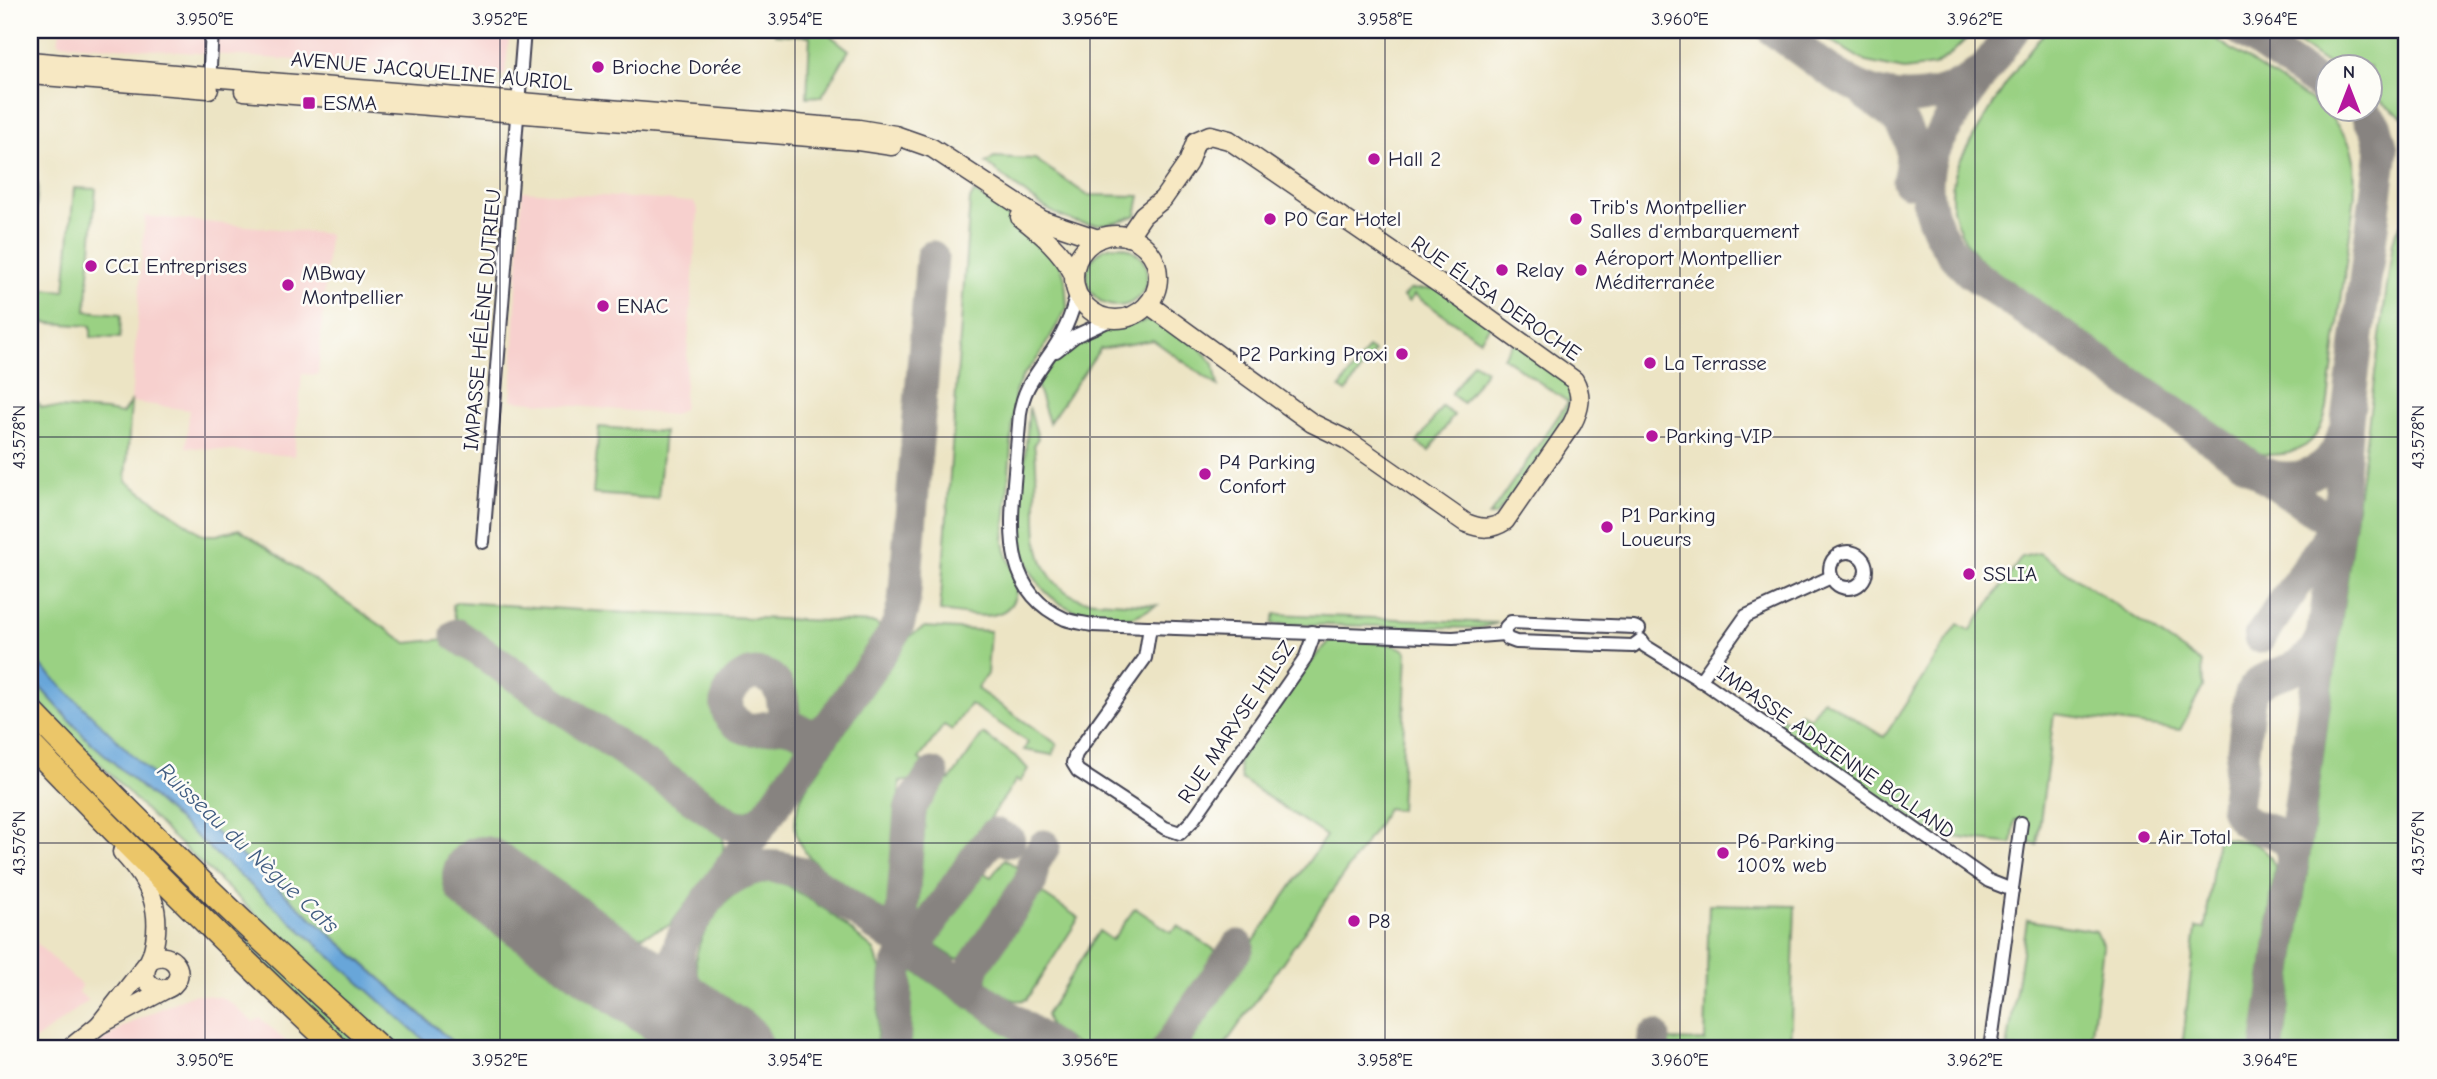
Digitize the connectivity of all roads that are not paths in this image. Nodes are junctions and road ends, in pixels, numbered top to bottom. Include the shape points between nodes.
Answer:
1 (212, 30) edge
2 (524, 30) edge
3 (30, 61) edge
4 (30, 75) edge
5 (209, 83) junction
6 (517, 108) junction
7 (1128, 237) junction
8 (1098, 239) junction
9 (1075, 284) junction
10 (1148, 304) junction
11 (1112, 319) junction
12 (1047, 358) junction
13 (483, 542) dead end
14 (1831, 576) dead end
15 (1150, 627) junction
16 (1312, 632) junction
17 (1504, 634) junction
18 (1640, 635) junction
19 (1700, 681) junction
20 (30, 710) edge
21 (30, 744) edge
22 (103, 820) junction
23 (2021, 823) dead end
24 (2012, 890) junction
25 (149, 961) junction
26 (166, 989) junction
27 (99, 1025) junction
28 (69, 1049) edge
29 (338, 1049) edge
30 (381, 1049) edge
31 (1990, 1049) edge

1 - 5 street
2 - 6 street, IMPASSE HÉLÈNE DUTRIEU
3 - 5 main road, AVENUE JACQUELINE AURIOL
4 - 5 main road, AVENUE JACQUELINE AURIOL
5 - 6 main road, AVENUE JACQUELINE AURIOL
6 - 8 main road, AVENUE JACQUELINE AURIOL via 895,135 932,148 1042,219
6 - 9 main road, AVENUE JACQUELINE AURIOL via 893,146 929,158 1026,222 1052,242 1066,260
6 - 13 street, IMPASSE HÉLÈNE DUTRIEU
7 - 8 main road
7 - 10 main road via 1141,243 1156,265 1156,292
7 - 10 main road, RUE ÉLISA DEROCHE via 1143,215 1163,199 1188,163 1196,141 1210,135 1229,140 1574,380 1579,389 1578,412 1505,521 1489,529 1477,527 1347,440 1312,423
8 - 9 main road via 1081,254
9 - 11 main road via 1090,310
9 - 12 street via 1073,311
10 - 11 main road via 1138,313
11 - 12 street via 1075,336
12 - 15 street via 1030,380 1020,413 1010,530 1018,570 1044,605 1066,619 1092,625
14 - 19 street via 1746,616
15 - 16 street
15 - 16 street, RUE MARYSE HILSZ via 1145,658 1073,763 1165,828 1180,833 1305,659
16 - 17 street via 1453,638
17 - 18 street via 1516,642 1633,646
17 - 18 street via 1511,622 1634,627
18 - 19 street, IMPASSE ADRIENNE BOLLAND via 1645,646
19 - 24 street, IMPASSE ADRIENNE BOLLAND via 1938,847 1989,881
20 - 30 highway via 145,829
21 - 22 highway
22 - 25 main road via 108,838 140,874 155,904 157,928
22 - 29 highway
23 - 24 street
24 - 31 street
25 - 26 main road via 147,981
25 - 26 main road via 162,956 176,963 177,979
25 - 27 main road
26 - 27 main road
27 - 28 main road

